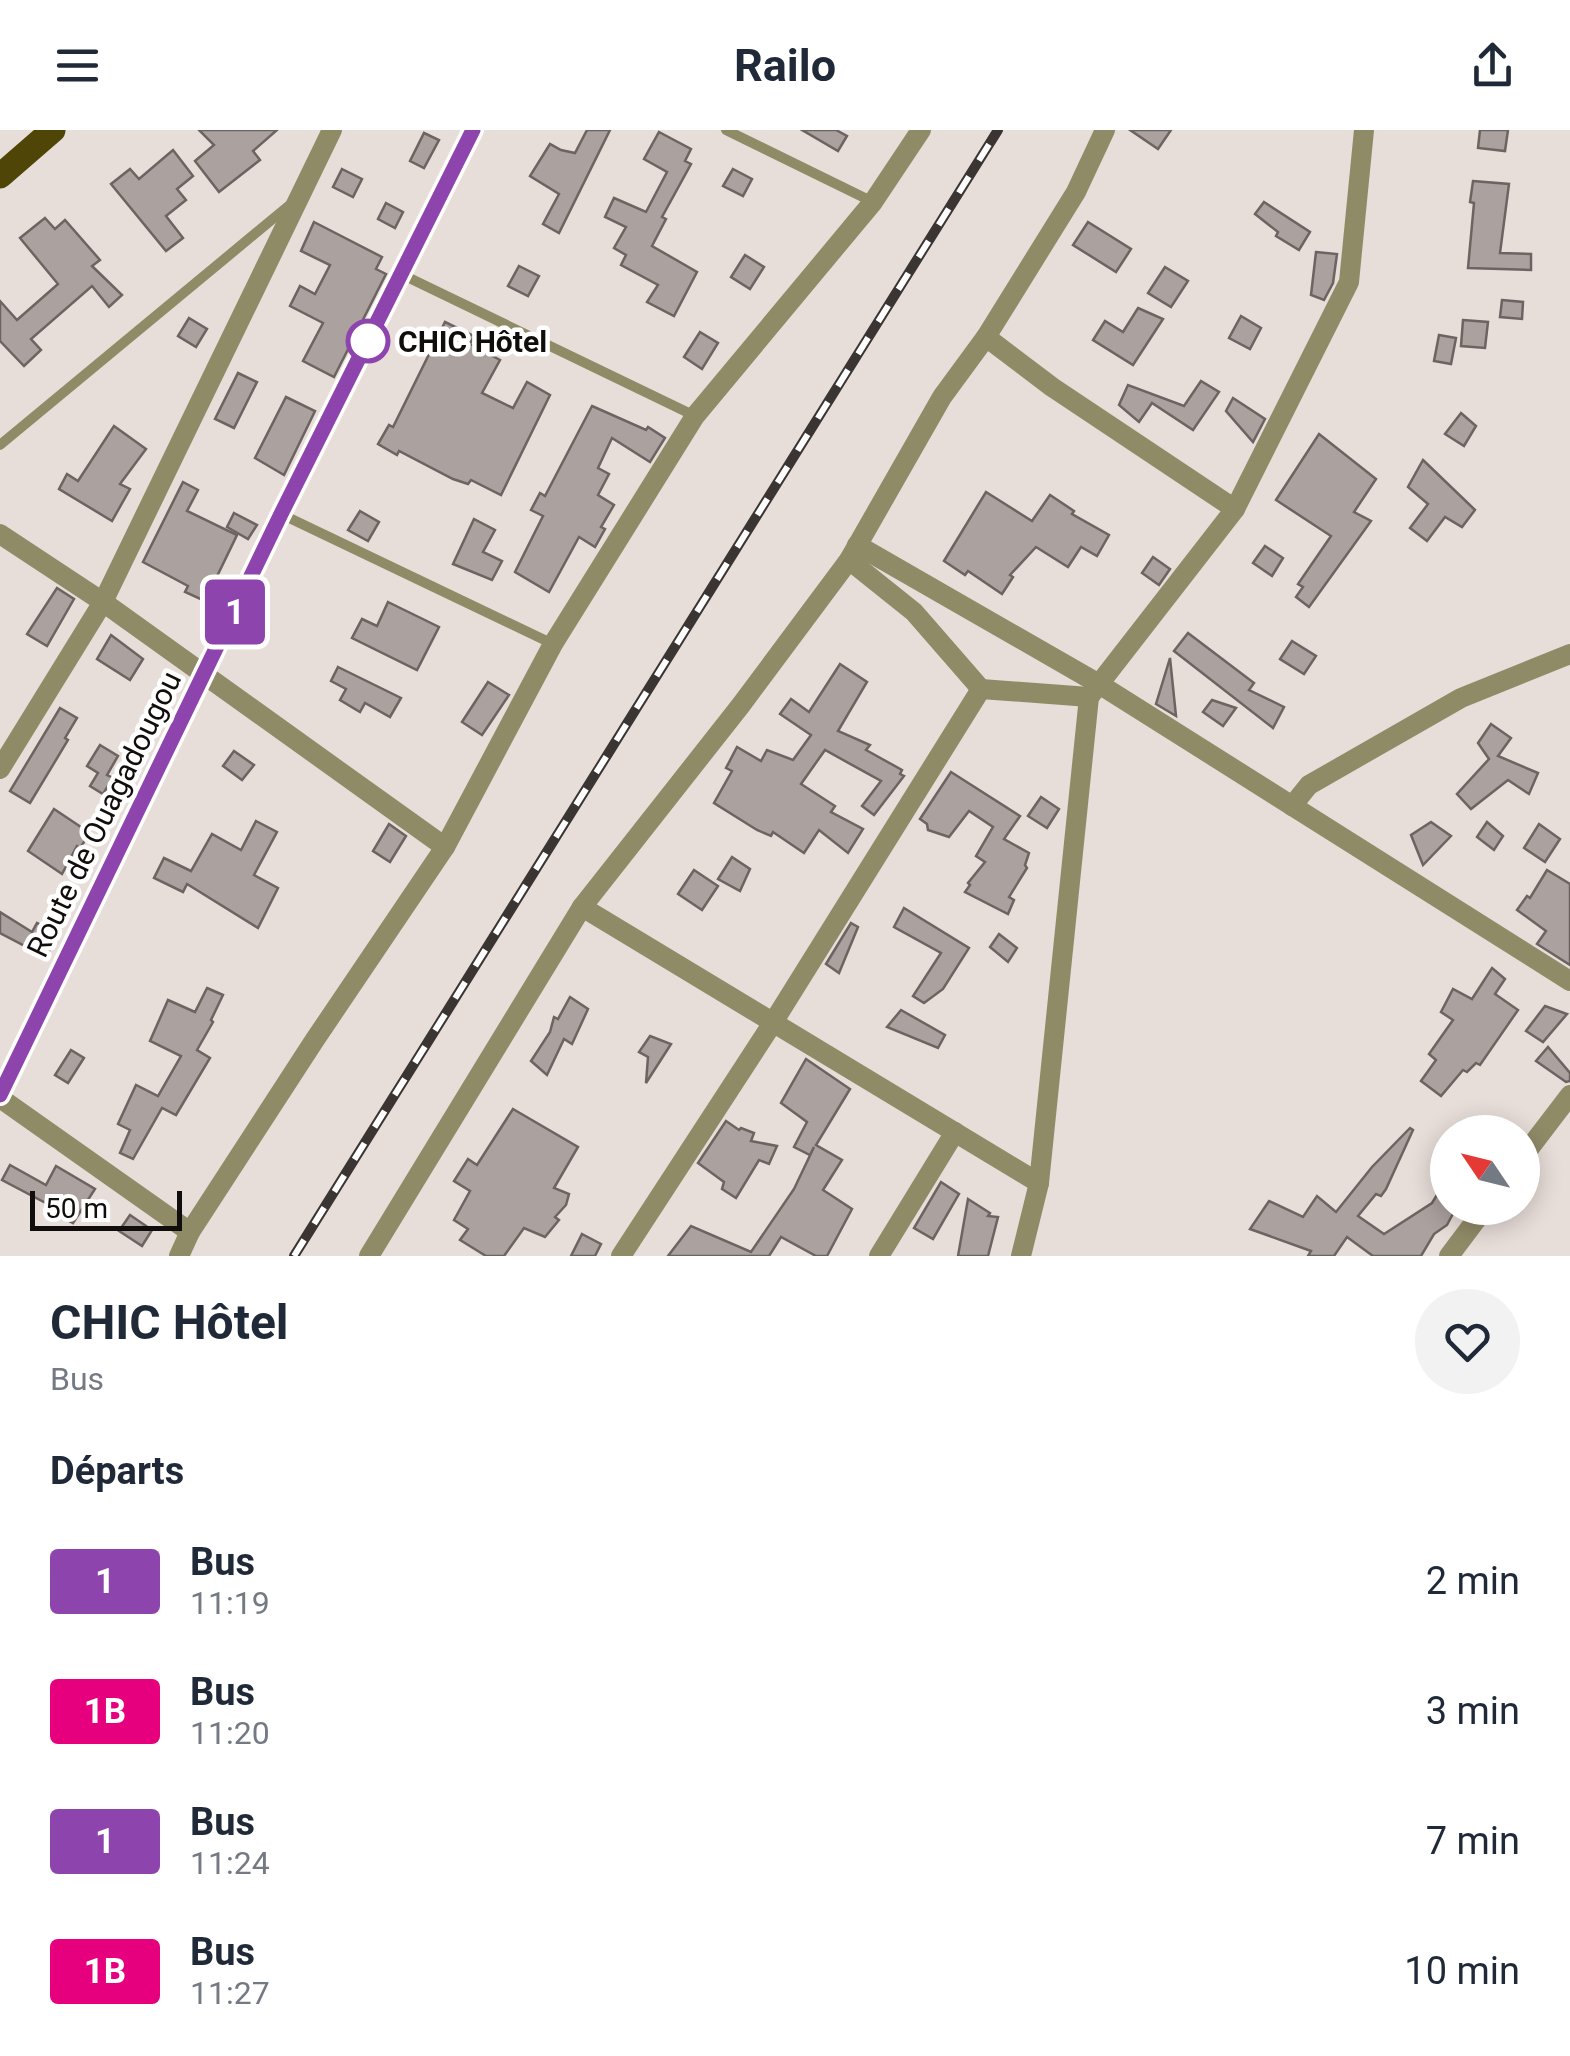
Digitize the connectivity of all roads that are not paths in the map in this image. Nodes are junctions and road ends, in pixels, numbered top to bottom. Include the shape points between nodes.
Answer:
1 (53, 130) edge
2 (332, 130) edge
3 (474, 130) edge
4 (726, 130) edge
5 (921, 130) edge
6 (1105, 130) edge
7 (1364, 130) edge
8 (0, 176) edge
9 (300, 196) junction
10 (873, 202) junction
11 (402, 274) junction
12 (986, 337) junction
13 (695, 416) junction
14 (0, 445) edge
15 (1235, 509) junction
16 (281, 514) junction
17 (0, 534) edge
18 (853, 553) junction
19 (103, 602) junction
20 (553, 644) junction
21 (1570, 654) edge
22 (206, 674) junction
23 (981, 689) junction
24 (1094, 690) junction
25 (0, 770) edge
26 (1292, 806) junction
27 (445, 847) junction
28 (582, 907) junction
29 (1570, 982) edge
30 (774, 1021) junction
31 (1570, 1095) edge
32 (0, 1096) edge
33 (955, 1132) junction
34 (1540, 1134) edge
35 (1038, 1183) junction
36 (1472, 1225) edge
37 (190, 1232) junction
38 (179, 1256) edge
39 (369, 1256) edge
40 (621, 1256) edge
41 (879, 1256) edge
42 (1022, 1256) edge
43 (1449, 1256) edge

1 - 8 main road
2 - 9 street
3 - 11 street, Route de Ouagadougou
4 - 10 lane
5 - 10 street
6 - 12 street via 1076,192
7 - 15 street via 1349,282
9 - 14 lane
9 - 19 street
10 - 13 street
11 - 13 lane
11 - 16 street, Route de Ouagadougou
12 - 15 street
12 - 18 street via 942,397
13 - 20 street
15 - 24 street
16 - 20 lane
16 - 22 street, Route de Ouagadougou
17 - 19 street
18 - 23 street
18 - 24 street
18 - 28 street
19 - 22 street
19 - 25 street
20 - 27 street
21 - 26 street via 1461,698 1309,786
22 - 27 street
22 - 32 street, Route de Ouagadougou
23 - 24 street
23 - 30 street
24 - 26 street
24 - 35 street
26 - 29 street
27 - 37 street
28 - 30 street
28 - 39 street
30 - 33 street
30 - 40 street
31 - 34 street
32 - 37 street
33 - 35 street
33 - 41 street
35 - 42 street
36 - 43 street
37 - 38 street

